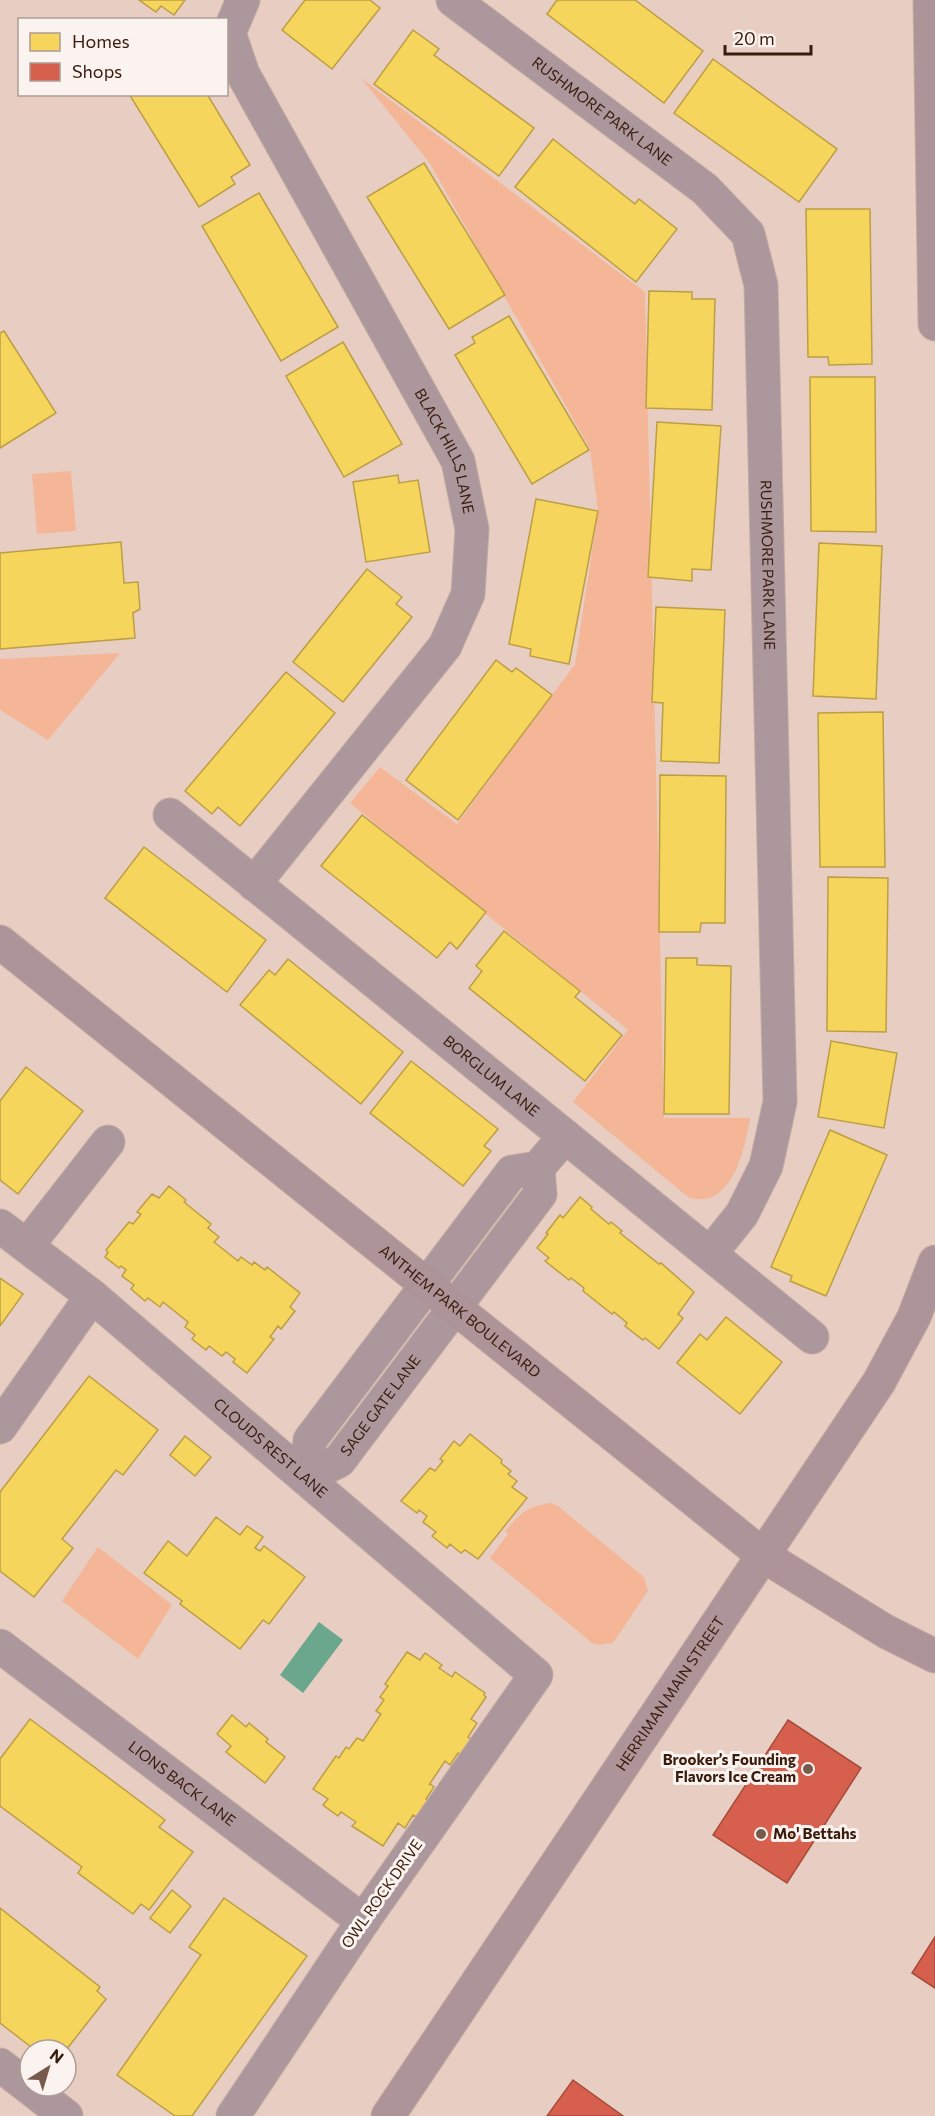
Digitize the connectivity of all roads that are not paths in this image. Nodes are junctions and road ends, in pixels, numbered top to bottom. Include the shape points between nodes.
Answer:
1 (243, 0) edge
2 (453, 0) edge
3 (930, 0) edge
4 (934, 260) edge
5 (935, 324) edge
6 (170, 815) dead end
7 (254, 884) junction
8 (0, 942) edge
9 (565, 1136) junction
10 (108, 1142) dead end
11 (538, 1168) junction
12 (0, 1226) edge
13 (27, 1246) junction
14 (710, 1254) junction
15 (935, 1262) edge
16 (428, 1284) junction
17 (92, 1296) junction
18 (455, 1306) junction
19 (812, 1337) dead end
20 (0, 1427) edge
21 (306, 1477) junction
22 (764, 1556) junction
23 (0, 1646) edge
24 (935, 1656) edge
25 (536, 1676) joint
26 (363, 1921) junction
27 (0, 2066) edge
28 (66, 2116) edge
29 (233, 2116) edge
30 (388, 2116) edge

1 - 7 street, BLACK HILLS LANE via 229,33 243,74 458,461 472,529 468,594 445,646
2 - 14 street, RUSHMORE PARK LANE via 705,189 748,234 761,285 780,1102 766,1166 742,1214
3 - 4 main road
4 - 5 main road
6 - 7 street, BORGLUM LANE
7 - 9 street, BORGLUM LANE
8 - 16 main road, ANTHEM PARK BOULEVARD
9 - 11 street
9 - 14 street, BORGLUM LANE
10 - 13 street
11 - 16 street via 512,1172
11 - 18 street, SAGE GATE LANE via 540,1194
12 - 13 street, CLOUDS REST LANE
13 - 17 street, CLOUDS REST LANE
14 - 19 street, BORGLUM LANE
15 - 22 main road, HERRIMAN MAIN STREET via 914,1317 879,1382
16 - 18 main road, ANTHEM PARK BOULEVARD
16 - 21 street via 310,1440
17 - 20 street
17 - 21 street, CLOUDS REST LANE
18 - 21 street, SAGE GATE LANE via 339,1461
18 - 22 main road, ANTHEM PARK BOULEVARD
21 - 25 street, CLOUDS REST LANE
22 - 24 main road, ANTHEM PARK BOULEVARD via 885,1631
22 - 30 main road, HERRIMAN MAIN STREET
23 - 26 street, LIONS BACK LANE
25 - 26 street, OWL ROCK DRIVE
26 - 29 street, OWL ROCK DRIVE
27 - 28 street

